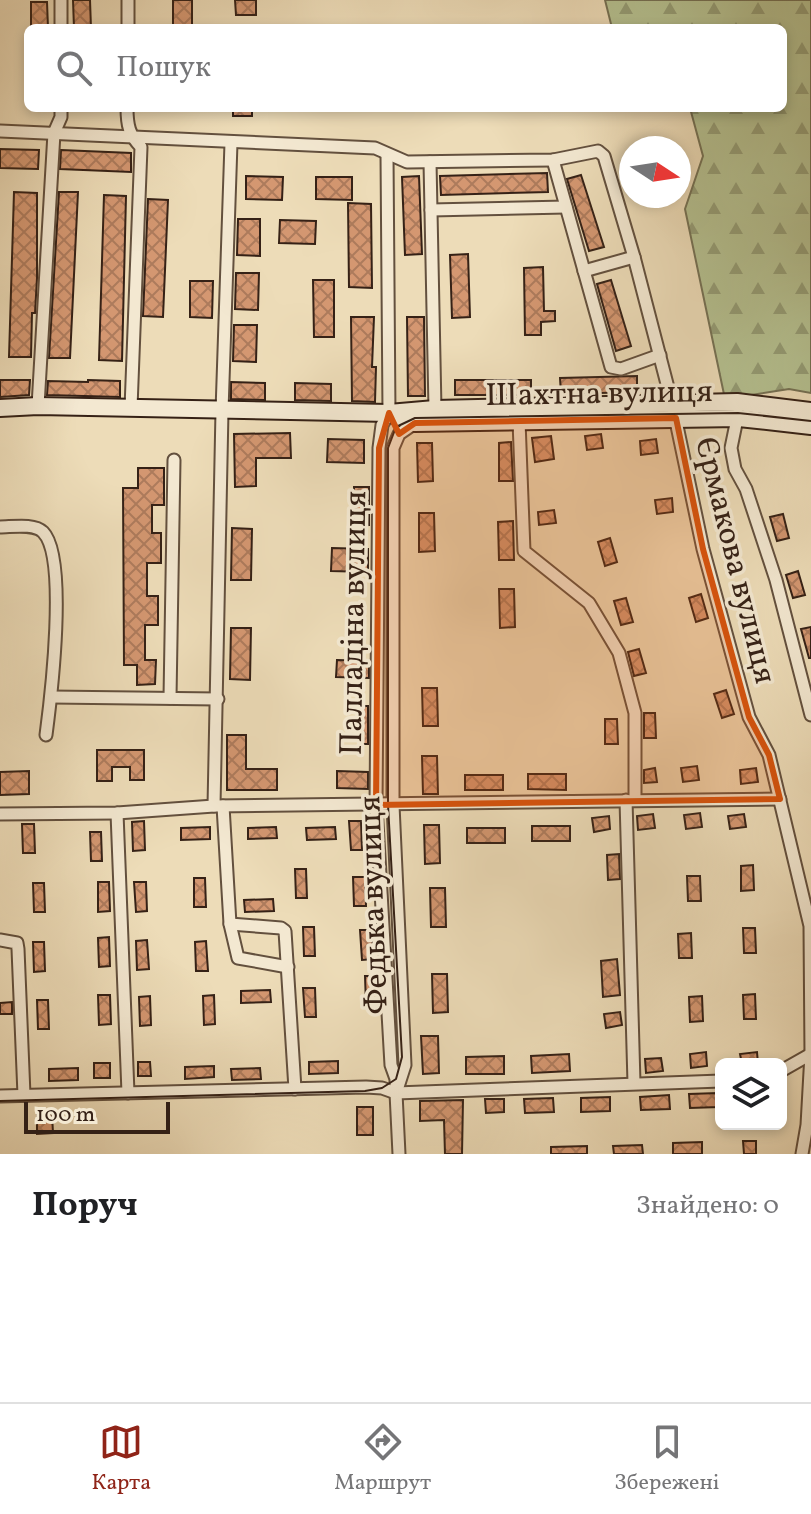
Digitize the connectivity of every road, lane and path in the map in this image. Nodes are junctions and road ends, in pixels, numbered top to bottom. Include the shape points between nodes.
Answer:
1 (61, 0) edge
2 (128, 0) edge
3 (61, 24) edge
4 (128, 24) edge
5 (61, 112) edge
6 (127, 112) edge
7 (0, 131) edge
8 (54, 133) junction
9 (131, 138) junction
10 (231, 143) junction
11 (387, 155) junction
12 (553, 160) junction
13 (430, 162) junction
14 (566, 207) junction
15 (431, 210) junction
16 (634, 257) junction
17 (584, 271) junction
18 (660, 355) junction
19 (38, 406) junction
20 (0, 408) edge
21 (131, 408) junction
22 (435, 409) junction
23 (674, 410) junction
24 (738, 410) junction
25 (222, 411) junction
26 (811, 411) edge
27 (389, 413) junction
28 (519, 421) junction
29 (415, 423) junction
30 (811, 426) edge
31 (399, 434) junction
32 (174, 460) dead end
33 (0, 527) edge
34 (51, 697) junction
35 (170, 698) junction
36 (218, 699) junction
37 (811, 715) edge
38 (46, 735) dead end
39 (780, 799) junction
40 (630, 800) junction
41 (376, 805) junction
42 (393, 805) junction
43 (219, 806) junction
44 (117, 813) junction
45 (0, 814) edge
46 (230, 924) junction
47 (0, 940) edge
48 (288, 967) junction
49 (811, 1054) edge
50 (787, 1068) edge
51 (715, 1081) edge
52 (634, 1083) junction
53 (295, 1089) junction
54 (128, 1093) junction
55 (396, 1093) junction
56 (24, 1095) junction
57 (0, 1096) edge
58 (399, 1154) edge
59 (802, 1154) edge

1 - 3 street
2 - 4 street
5 - 8 street
6 - 9 street
7 - 8 street, Єрмакова вулиця
8 - 9 street, Єрмакова вулиця
8 - 19 street
9 - 10 street, Єрмакова вулиця
9 - 21 street via 141,147
10 - 11 street, Єрмакова вулиця via 375,148
10 - 25 street
11 - 13 street, Єрмакова вулиця
11 - 27 street, Палладіна вулиця
12 - 13 street, Єрмакова вулиця
12 - 14 street
12 - 16 street, Єрмакова вулиця via 590,151 604,156
13 - 15 street
14 - 15 street
14 - 17 street
15 - 22 street
16 - 17 street
16 - 18 street, Єрмакова вулиця
17 - 18 street via 611,367 621,369
18 - 23 street, Єрмакова вулиця
19 - 20 main road, Шахтна вулиця
19 - 21 main road, Шахтна вулиця
21 - 25 main road, Шахтна вулиця
22 - 23 main road, Шахтна вулиця
22 - 27 main road, Шахтна вулиця
23 - 24 main road, Шахтна вулиця
23 - 28 main road, Шахтна вулиця
23 - 39 street, Єрмакова вулиця via 703,549 749,717 769,755
24 - 26 main road, Шахтна вулиця
24 - 30 main road, Шахтна вулиця
24 - 37 street via 731,448 735,469 776,580
25 - 27 main road, Шахтна вулиця
25 - 36 street
27 - 29 main road, Шахтна вулиця
27 - 31 street
27 - 41 street, Палладіна вулиця via 379,448
28 - 29 main road, Шахтна вулиця
28 - 40 street via 524,551 589,603 619,653 635,713
29 - 31 street
31 - 42 street, Федька вулиця via 393,448
32 - 35 street
33 - 34 street via 37,528 50,542 57,575
34 - 35 street
34 - 38 street
35 - 36 street
36 - 43 street
39 - 40 street
39 - 49 street, Єрмакова вулиця via 810,926
40 - 42 street
40 - 52 street
41 - 42 street
41 - 43 street
41 - 55 street, Палладіна вулиця
42 - 55 street, Федька вулиця via 405,1065
43 - 44 street
43 - 46 street
44 - 45 street
44 - 54 street
46 - 48 street via 238,958
46 - 48 street via 281,928
47 - 56 street via 17,943 18,949
48 - 53 street
49 - 50 street
49 - 59 street, Єрмакова вулиця
51 - 52 street
52 - 55 street
53 - 54 street
53 - 55 street via 366,1087
54 - 56 street
55 - 58 street, Федька вулиця
56 - 57 street

